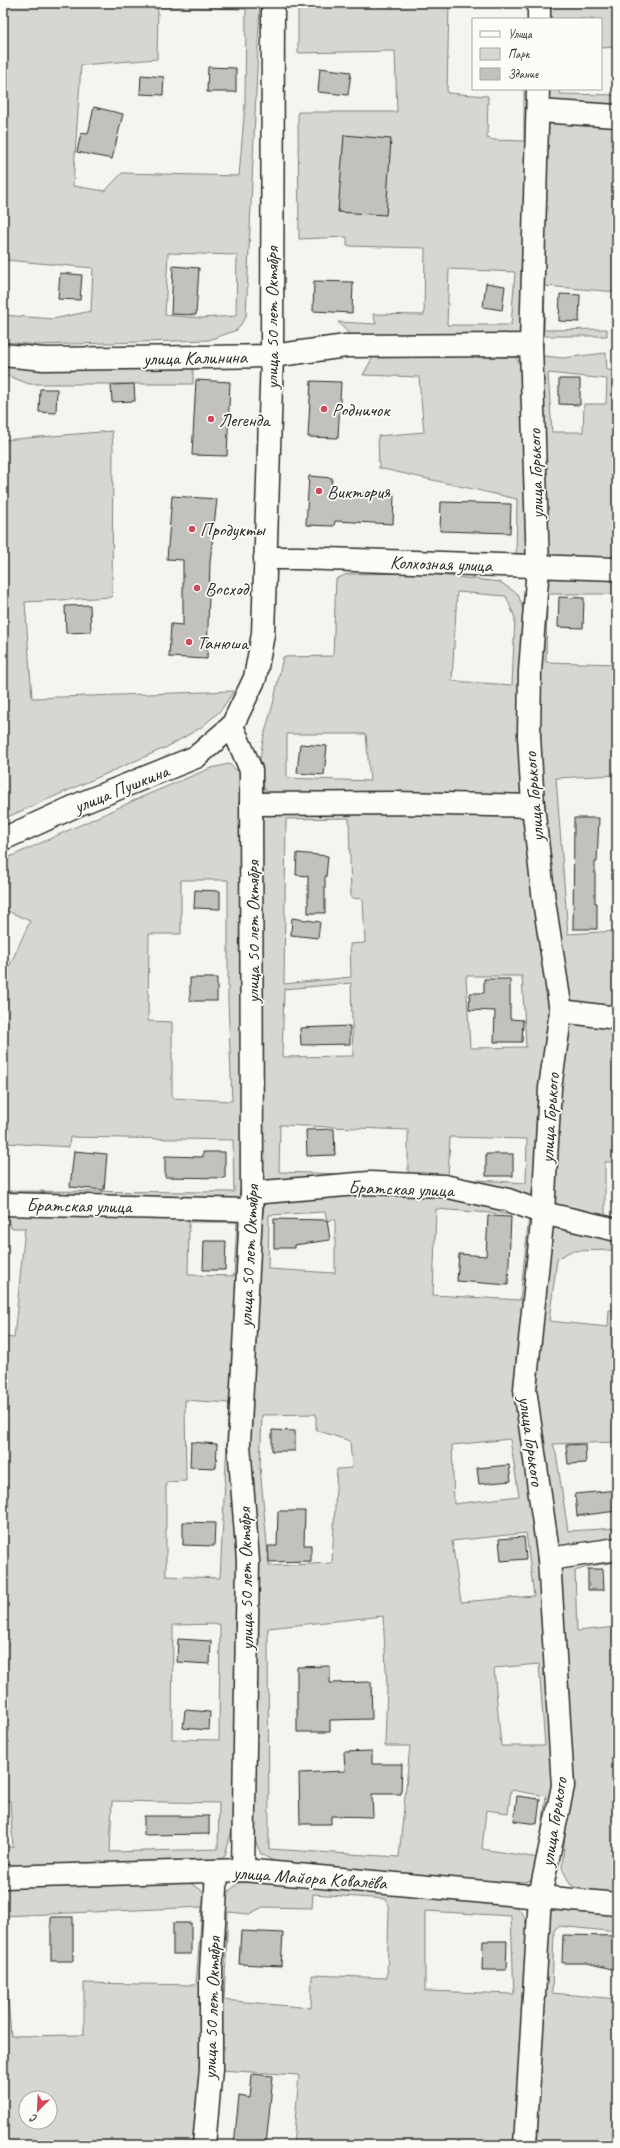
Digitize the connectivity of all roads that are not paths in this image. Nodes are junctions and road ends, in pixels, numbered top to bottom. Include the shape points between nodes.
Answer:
1 (274, 3) edge
2 (539, 3) edge
3 (539, 18) edge
4 (538, 90) edge
5 (538, 111) junction
6 (617, 116) edge
7 (531, 345) junction
8 (3, 355) edge
9 (272, 356) junction
10 (265, 558) junction
11 (538, 567) junction
12 (617, 568) edge
13 (232, 726) junction
14 (251, 804) junction
15 (532, 806) junction
16 (3, 839) edge
17 (562, 1011) junction
18 (617, 1018) edge
19 (252, 1201) junction
20 (3, 1204) edge
21 (543, 1212) junction
22 (617, 1230) edge
23 (617, 1549) edge
24 (549, 1559) junction
25 (243, 1870) junction
26 (218, 1872) junction
27 (3, 1877) edge
28 (540, 1896) junction
29 (617, 1904) edge
30 (204, 2145) edge
31 (525, 2145) edge

1 - 9 street, улица 50 лет Октября
2 - 3 street
4 - 5 street, улица Горького
5 - 6 street
5 - 7 street, улица Горького
7 - 9 street, улица Калинина via 346,346
7 - 11 street, улица Горького
8 - 9 street, улица Калинина via 44,359
9 - 10 street, улица 50 лет Октября
10 - 11 street, Колхозная улица
10 - 13 street, улица 50 лет Октября via 264,634 255,678
11 - 12 street, Колхозная улица
11 - 15 street, улица Горького via 528,736
13 - 14 street, улица 50 лет Октября via 251,770
13 - 16 street, улица Пушкина via 196,757 82,803
14 - 15 street via 396,803
14 - 19 street, улица 50 лет Октября
15 - 17 street, улица Горького
17 - 18 street
17 - 21 street, улица Горького via 550,1088
19 - 20 street, Братская улица
19 - 21 street, Братская улица via 368,1183 444,1186 508,1200
19 - 25 street, улица 50 лет Октября via 238,1444 248,1561
21 - 22 street, Братская улица
21 - 24 street, улица Горького via 525,1389
23 - 24 street
24 - 28 street, улица Горького via 563,1786
25 - 26 street, улица Майора Ковалёва
25 - 28 street, улица Майора Ковалёва
26 - 27 street, улица Майора Ковалёва
26 - 30 street, улица 50 лет Октября via 211,1971 211,2069
28 - 29 street, улица Майора Ковалёва
28 - 31 street, улица Горького

